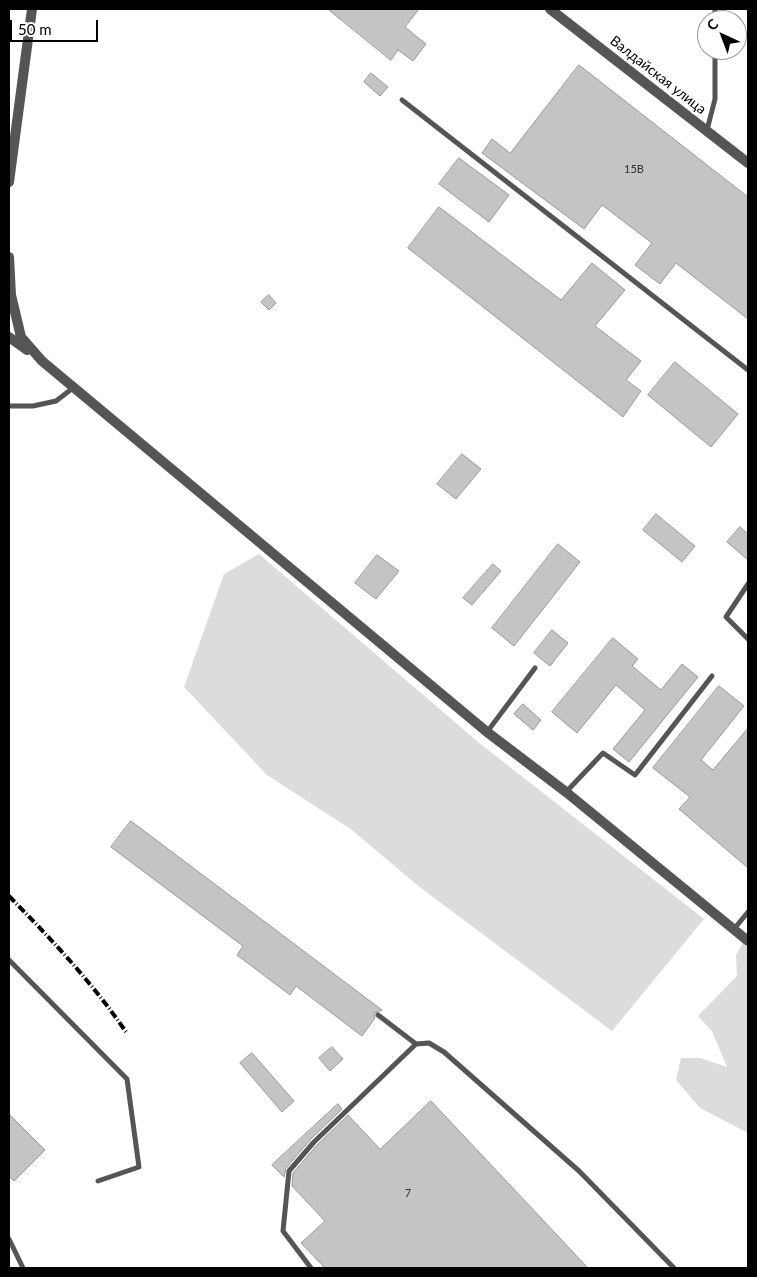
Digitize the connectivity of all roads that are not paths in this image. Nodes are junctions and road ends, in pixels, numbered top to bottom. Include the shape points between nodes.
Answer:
1 (32, 9) edge
2 (550, 9) edge
3 (715, 60) edge
4 (402, 100) dead end
5 (706, 130) junction
6 (748, 162) edge
7 (9, 182) edge
8 (9, 257) edge
9 (9, 337) edge
10 (42, 361) junction
11 (748, 370) edge
12 (74, 387) junction
13 (11, 406) edge
14 (9, 414) edge
15 (748, 584) edge
16 (748, 639) edge
17 (535, 668) dead end
18 (712, 676) dead end
19 (487, 732) junction
20 (566, 792) junction
21 (748, 912) edge
22 (734, 929) junction
23 (748, 941) edge
24 (9, 960) edge
25 (378, 1014) dead end
26 (416, 1044) junction
27 (98, 1181) dead end
28 (9, 1239) edge
29 (23, 1268) edge
30 (311, 1268) edge
31 (674, 1268) edge

1 - 7 street
2 - 5 street, Валдайская улица
3 - 5 lane via 715,99
4 - 11 lane
5 - 6 street, Валдайская улица
8 - 10 street via 11,295 21,337
9 - 10 street
10 - 12 street
12 - 13 lane via 56,401
12 - 19 street
13 - 14 lane
15 - 16 lane via 726,617
17 - 19 lane
18 - 20 lane via 635,775 603,753
19 - 20 street
20 - 22 street
21 - 22 lane
22 - 23 street
24 - 27 lane via 127,1079 139,1167
25 - 26 lane
26 - 30 lane via 314,1142 289,1171 283,1231
26 - 31 lane via 429,1043 444,1052 579,1171
28 - 29 lane

